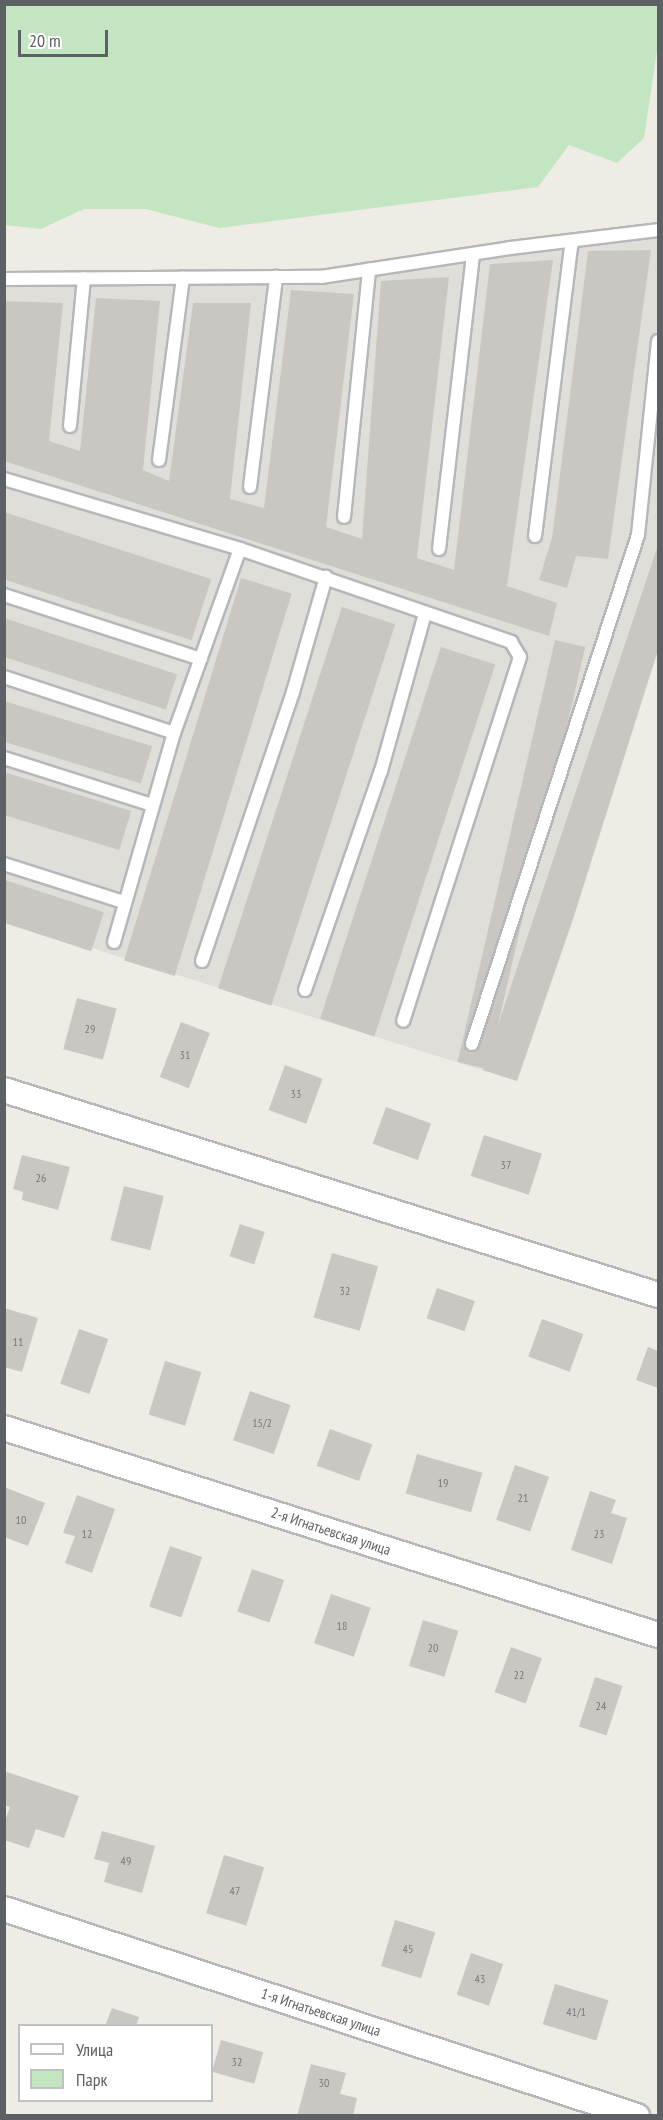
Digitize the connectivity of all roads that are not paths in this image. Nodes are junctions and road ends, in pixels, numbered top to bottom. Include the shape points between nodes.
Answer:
1 (658, 230) edge
2 (572, 241) junction
3 (473, 255) junction
4 (369, 269) junction
5 (183, 278) junction
6 (276, 278) junction
7 (4, 279) edge
8 (84, 279) junction
9 (658, 341) edge
10 (70, 426) dead end
11 (159, 460) dead end
12 (4, 478) edge
13 (250, 487) dead end
14 (344, 517) dead end
15 (535, 536) dead end
16 (240, 549) junction
17 (439, 549) dead end
18 (326, 578) junction
19 (4, 595) edge
20 (425, 613) junction
21 (201, 659) junction
22 (4, 677) edge
23 (174, 732) junction
24 (4, 758) edge
25 (152, 805) junction
26 (4, 864) edge
27 (124, 902) junction
28 (114, 942) dead end
29 (202, 961) dead end
30 (305, 990) dead end
31 (403, 1021) dead end
32 (472, 1044) dead end
33 (4, 1090) edge
34 (658, 1295) edge
35 (4, 1428) edge
36 (658, 1635) edge
37 (4, 1909) edge
38 (637, 2115) edge

1 - 2 lane
2 - 3 lane
2 - 15 lane
3 - 4 lane
3 - 17 lane
4 - 6 lane via 321,277
4 - 14 lane
5 - 6 lane
5 - 8 lane
5 - 11 lane
6 - 13 lane
7 - 8 lane
8 - 10 lane
9 - 32 lane via 638,535
12 - 16 lane
16 - 18 lane
16 - 21 lane
18 - 20 lane
18 - 29 lane via 293,692
19 - 21 lane
20 - 30 lane via 381,771
20 - 31 lane via 511,642 520,657
21 - 23 lane
22 - 23 lane
23 - 25 lane
24 - 25 lane
25 - 27 lane
26 - 27 lane
27 - 28 lane
33 - 34 street
35 - 36 street, 2-я Игнатьевская улица
37 - 38 street, 1-я Игнатьевская улица

